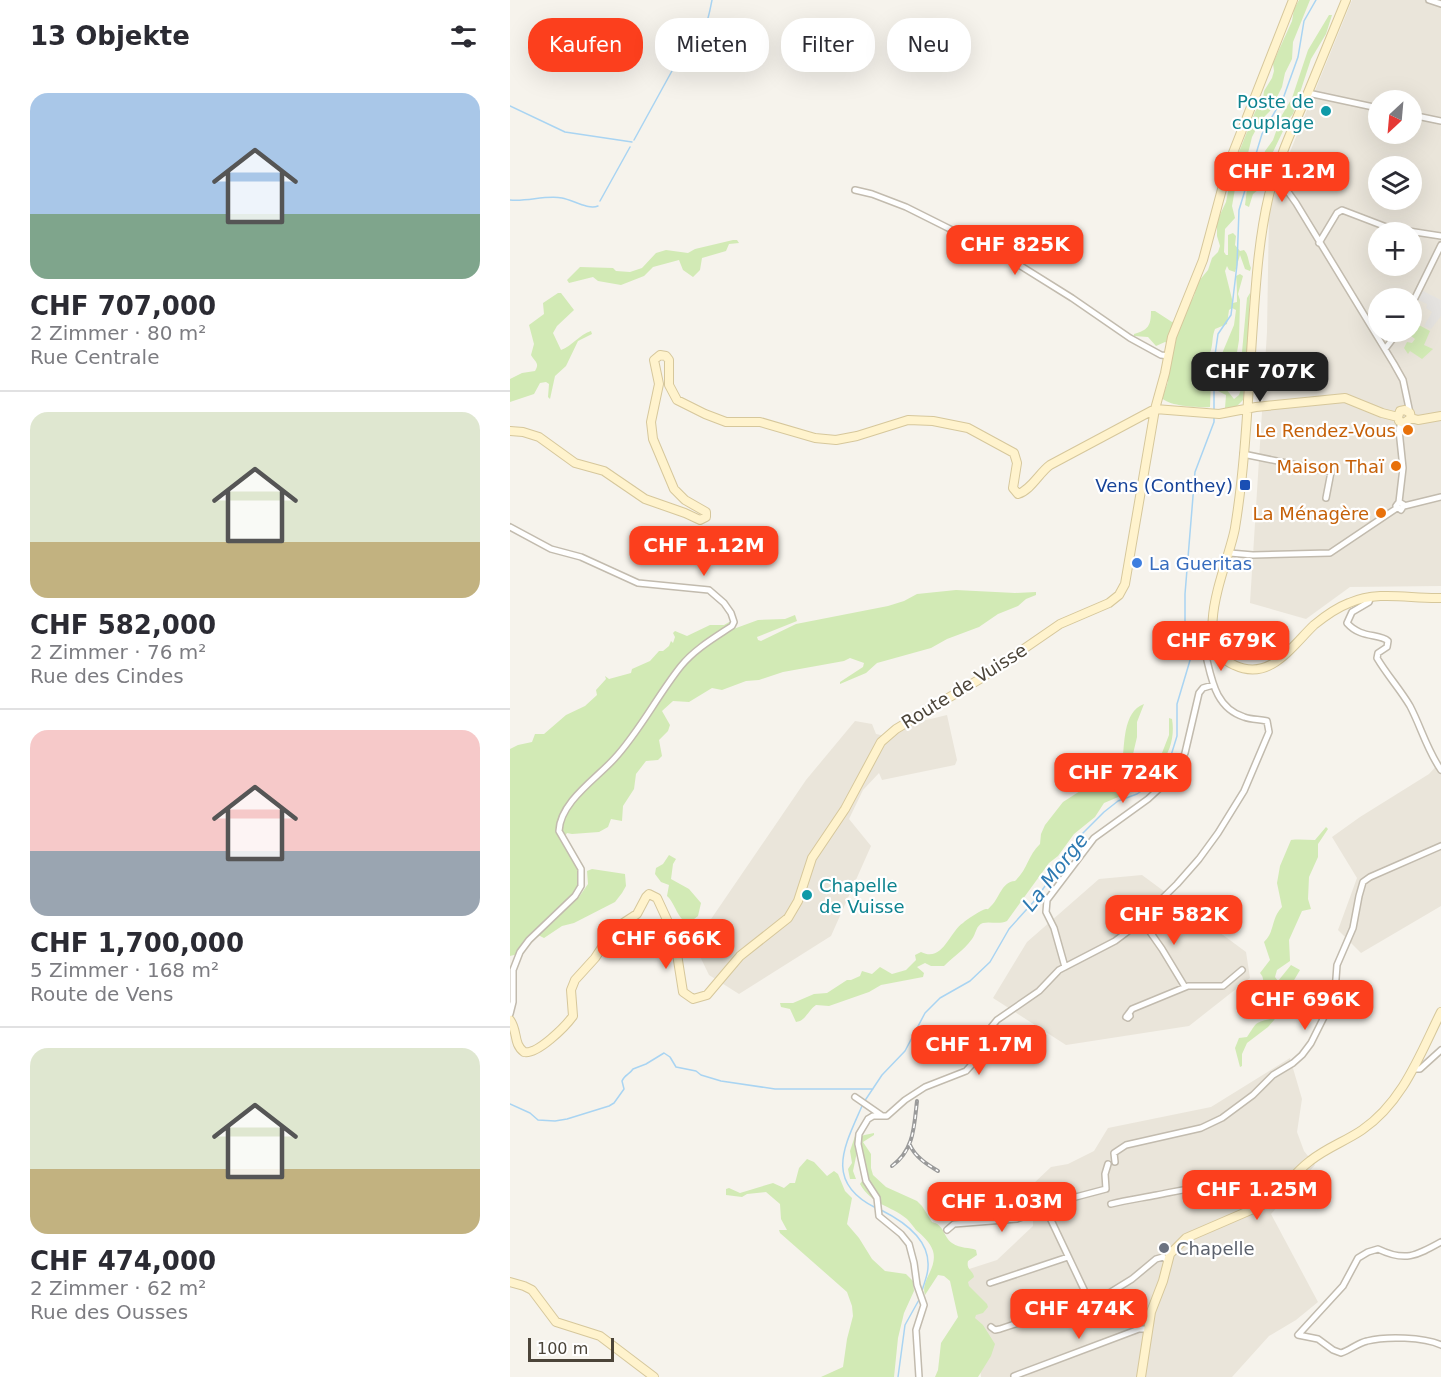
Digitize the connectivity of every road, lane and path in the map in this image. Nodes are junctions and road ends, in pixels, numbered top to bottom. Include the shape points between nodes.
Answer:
1 (1293, 0) edge
2 (1346, 0) edge
3 (1428, 0) edge
4 (1441, 4) edge
5 (1308, 93) junction
6 (1368, 106) edge
7 (1422, 117) edge
8 (1441, 122) edge
9 (1272, 183) junction
10 (855, 190) dead end
11 (1441, 236) edge
12 (1319, 243) junction
13 (1441, 245) edge
14 (1420, 288) edge
15 (1390, 342) edge
16 (1385, 349) junction
17 (1169, 356) junction
18 (1407, 396) junction
19 (1247, 408) junction
20 (1155, 409) junction
21 (1410, 416) junction
22 (1441, 416) edge
23 (1400, 417) junction
24 (510, 431) edge
25 (1243, 454) junction
26 (1441, 497) edge
27 (1326, 498) dead end
28 (1400, 505) junction
29 (510, 527) edge
30 (1230, 553) junction
31 (1371, 596) junction
32 (1441, 598) edge
33 (1215, 647) junction
34 (1213, 685) junction
35 (1441, 770) edge
36 (1441, 846) edge
37 (1141, 919) junction
38 (1065, 967) junction
39 (1242, 970) dead end
40 (1185, 987) junction
41 (1441, 1012) edge
42 (1129, 1013) dead end
43 (510, 1014) edge
44 (510, 1020) edge
45 (1441, 1050) edge
46 (1413, 1069) junction
47 (857, 1098) dead end
48 (883, 1116) junction
49 (1115, 1162) dead end
50 (1108, 1164) dead end
51 (1111, 1204) dead end
52 (1044, 1210) junction
53 (1249, 1211) junction
54 (947, 1230) dead end
55 (1441, 1242) edge
56 (1068, 1257) junction
57 (1167, 1260) junction
58 (510, 1282) edge
59 (990, 1282) dead end
60 (1088, 1298) junction
61 (991, 1327) dead end
62 (1148, 1329) junction
63 (1441, 1345) edge
64 (1014, 1376) edge
65 (654, 1377) edge
66 (920, 1377) edge
67 (1141, 1377) edge

1 - 17 street, Route de Vuisse via 1229,163 1203,260 1172,338
2 - 5 street
3 - 4 street
5 - 6 street
5 - 9 street
7 - 8 street
9 - 12 street via 1286,189
9 - 19 street via 1256,279
10 - 17 street via 906,207 1008,258 1130,338
11 - 12 street via 1389,228 1342,210
12 - 16 street
13 - 14 street
15 - 16 street
16 - 18 street via 1403,380
17 - 20 street, Route de Vuisse
18 - 21 street
18 - 23 street
19 - 20 street via 1219,414
19 - 23 street via 1345,398
19 - 25 street
20 - 24 street via 1050,465 1018,494 1013,488 1017,463 1014,453 968,428 908,420 846,439 826,440 760,422 726,422 677,400 669,385 669,360 660,355 654,360 659,384 652,433 674,489 706,512 700,520 650,502 604,471 575,463 538,437
20 - 44 street, Route de Vuisse via 1125,584 1119,596 1060,624 881,742 812,858 794,909 740,956 707,995 694,1000 683,992 672,930 657,898 649,894 637,914 614,929 596,958 577,977 572,988 573,1016 550,1038 534,1052 524,1052 517,1045
21 - 22 street via 1418,420
21 - 23 street via 1405,410
23 - 28 street
25 - 27 street via 1331,472
25 - 30 street
26 - 28 street
28 - 30 street via 1330,553
29 - 43 street via 551,549 581,557 638,583 709,590 728,608 734,622 682,666 623,749 584,787 564,815 559,831 581,869 581,886 520,952 513,970
30 - 33 street via 1212,616
31 - 32 street
31 - 33 street via 1330,613 1266,668 1236,667
31 - 35 street via 1369,602 1350,615 1347,623 1367,636 1388,641 1377,658 1403,693
33 - 34 street via 1206,656
34 - 37 street via 1217,695 1235,713 1267,721 1269,732 1232,813 1199,859
34 - 38 street via 1199,693 1185,753 1174,775 1094,838 1047,900 1046,912
36 - 49 street via 1363,882 1353,928 1337,964 1335,992 1302,1055 1222,1118 1202,1128 1125,1145 1116,1150
37 - 38 street via 1115,941
37 - 40 street
38 - 48 street via 997,1020 966,1071 921,1090
39 - 40 street via 1222,986
40 - 42 street
41 - 46 street
45 - 46 street via 1420,1068
46 - 53 street via 1396,1099 1379,1117 1311,1160 1277,1195
47 - 48 street
48 - 66 street via 868,1119 858,1144 866,1181 877,1198 879,1216 909,1244 924,1305 916,1330
50 - 52 street via 1106,1189
51 - 53 street via 1206,1186 1239,1196
52 - 54 street via 1010,1221 954,1224
52 - 56 street
53 - 57 street via 1186,1238
55 - 63 street via 1402,1258 1378,1249 1358,1258 1343,1286 1298,1335 1318,1339 1341,1353 1365,1341 1384,1338
56 - 59 street
56 - 60 street
57 - 60 street via 1156,1259 1132,1280 1111,1292
57 - 62 street
58 - 65 street via 532,1290 556,1322 600,1336
60 - 61 street via 1000,1329
62 - 64 street
62 - 67 street

